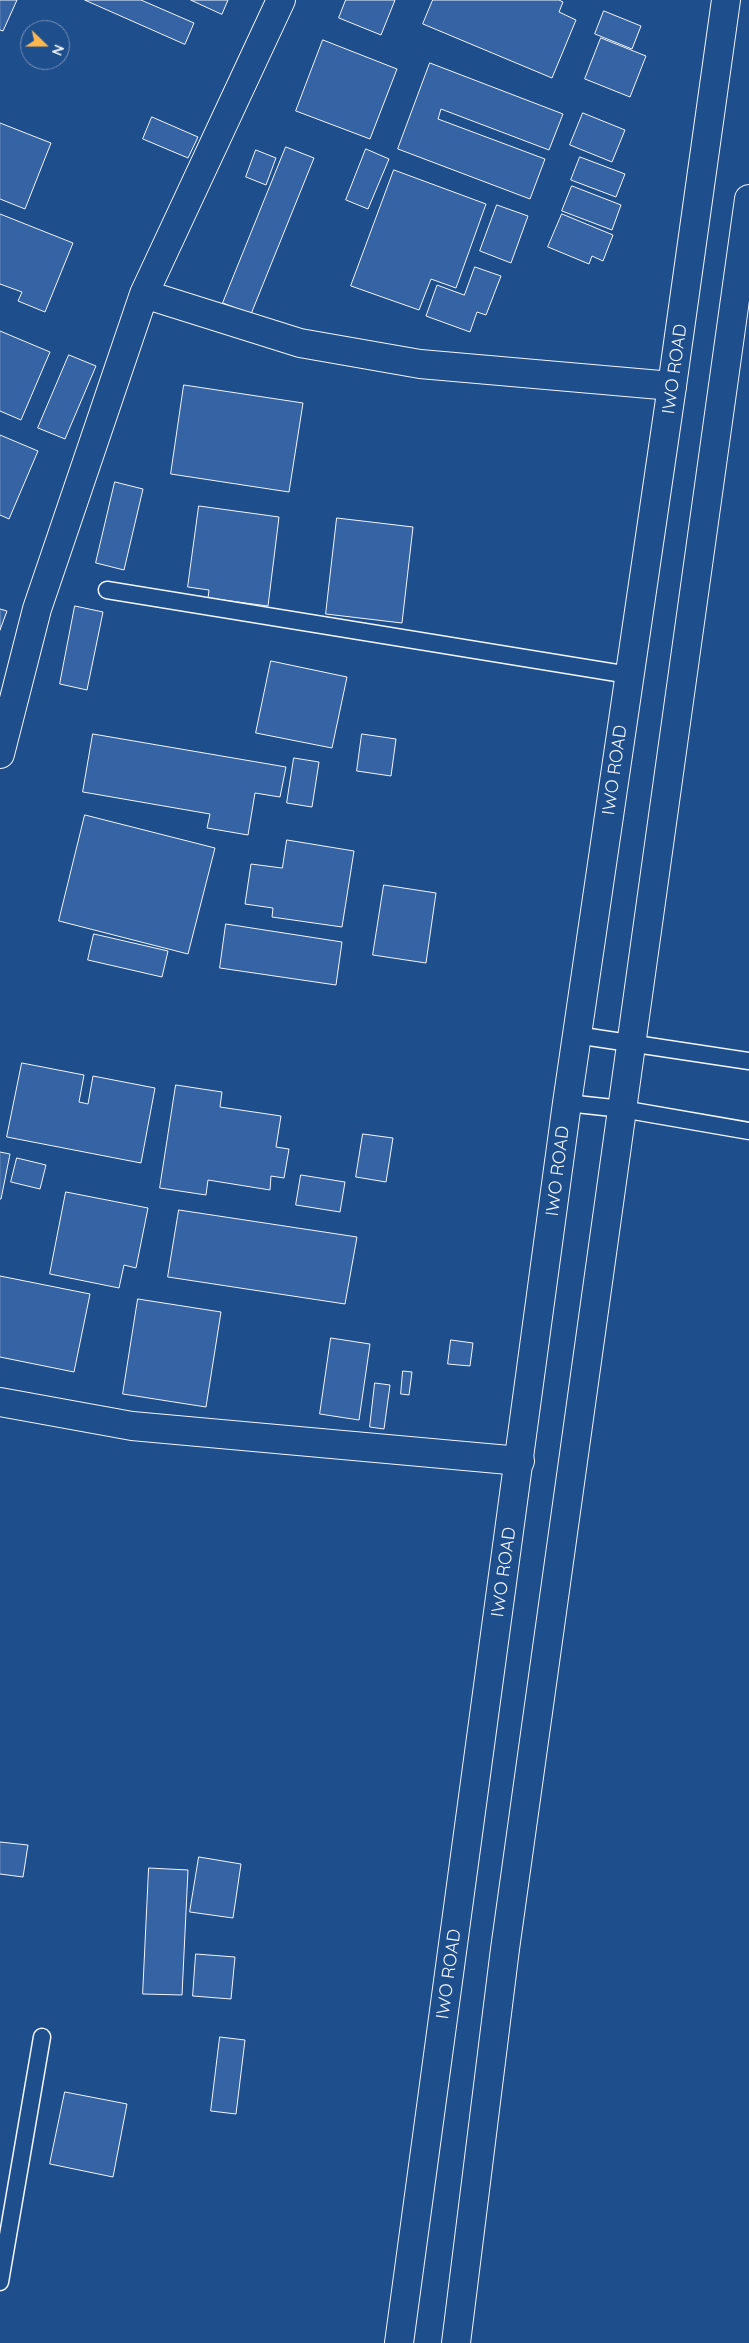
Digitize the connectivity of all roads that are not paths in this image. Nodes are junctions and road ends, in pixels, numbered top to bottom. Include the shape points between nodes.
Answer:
1 (281, 0) edge
2 (726, 0) edge
3 (749, 199) edge
4 (144, 294) junction
5 (672, 386) junction
6 (107, 590) dead end
7 (630, 675) junction
8 (0, 754) edge
9 (576, 1035) junction
10 (630, 1043) junction
11 (749, 1061) edge
12 (567, 1104) junction
13 (622, 1109) junction
14 (749, 1131) edge
15 (0, 1402) edge
16 (520, 1461) junction
17 (42, 2037) dead end
18 (0, 2282) edge
19 (399, 2343) edge
20 (456, 2343) edge

1 - 4 main road
2 - 5 main road, IWO ROAD
3 - 10 main road
4 - 5 main road via 300,343 420,364
4 - 8 main road via 37,609
5 - 7 main road, IWO ROAD
6 - 7 lane
7 - 9 main road, IWO ROAD
9 - 10 lane
9 - 12 main road, IWO ROAD
10 - 11 lane
10 - 13 main road
12 - 13 lane
12 - 16 main road, IWO ROAD
13 - 14 lane
13 - 20 main road via 505,1949
15 - 16 main road via 132,1426
16 - 19 main road, IWO ROAD
17 - 18 lane

